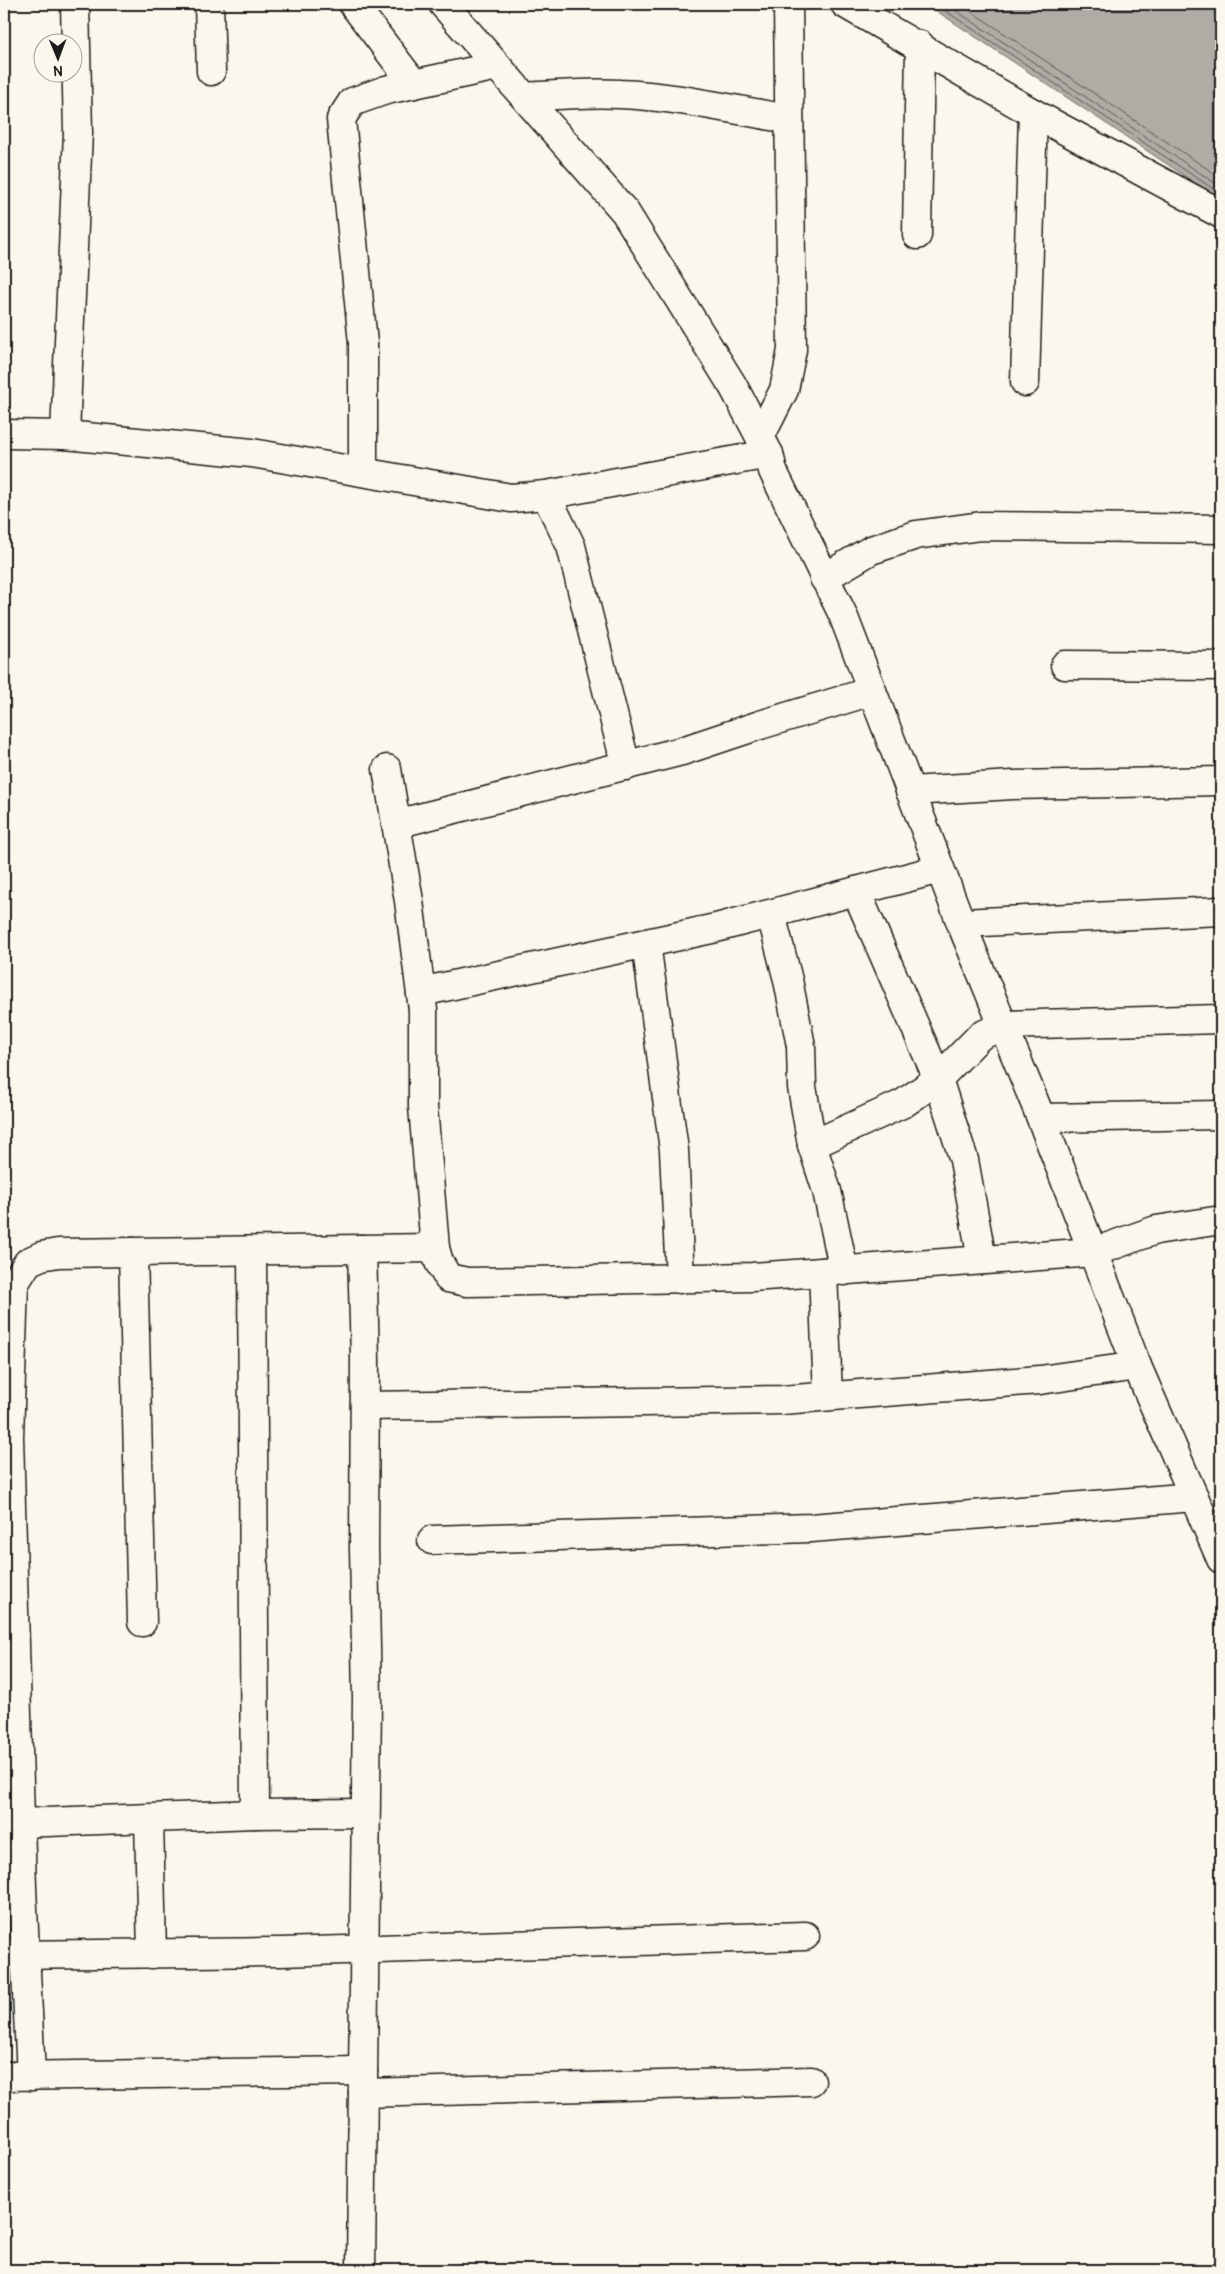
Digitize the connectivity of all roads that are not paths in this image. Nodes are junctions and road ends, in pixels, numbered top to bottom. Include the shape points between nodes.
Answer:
1 (75, 4) edge
2 (209, 4) edge
3 (353, 4) edge
4 (443, 4) edge
5 (788, 4) edge
6 (845, 4) edge
7 (920, 45) junction
8 (497, 66) junction
9 (211, 71) dead end
10 (414, 84) junction
11 (524, 97) junction
12 (1033, 113) junction
13 (789, 120) junction
14 (1221, 214) edge
15 (917, 235) dead end
16 (1025, 382) dead end
17 (4, 434) edge
18 (65, 435) junction
19 (765, 446) junction
20 (364, 472) junction
21 (546, 495) junction
22 (1221, 529) edge
23 (824, 578) junction
24 (1065, 665) dead end
25 (1221, 666) edge
26 (872, 691) junction
27 (626, 766) junction
28 (387, 769) dead end
29 (1221, 782) edge
30 (910, 791) junction
31 (396, 824) junction
32 (940, 869) junction
33 (856, 891) junction
34 (1221, 911) edge
35 (771, 914) junction
36 (961, 923) junction
37 (646, 943) junction
38 (421, 992) junction
39 (1221, 1019) edge
40 (1004, 1026) junction
41 (938, 1079) junction
42 (1221, 1115) edge
43 (1042, 1118) junction
44 (812, 1145) junction
45 (1221, 1220) edge
46 (434, 1248) junction
47 (362, 1249) junction
48 (252, 1251) junction
49 (133, 1252) junction
50 (1094, 1252) junction
51 (982, 1260) junction
52 (834, 1271) junction
53 (680, 1278) junction
54 (1137, 1366) junction
55 (828, 1396) junction
56 (365, 1406) junction
57 (7, 1437) edge
58 (1194, 1497) junction
59 (432, 1540) dead end
60 (1221, 1559) edge
61 (142, 1622) dead end
62 (366, 1813) junction
63 (255, 1814) junction
64 (149, 1819) junction
65 (20, 1823) junction
66 (805, 1936) dead end
67 (365, 1950) junction
68 (152, 1954) junction
69 (15, 1955) edge
70 (4, 2076) edge
71 (32, 2076) junction
72 (811, 2081) dead end
73 (363, 2082) junction
74 (361, 2270) edge

1 - 18 street via 78,132
2 - 9 street
3 - 10 street
4 - 8 street
5 - 13 street
6 - 7 street
7 - 12 street
7 - 15 street
8 - 10 street
8 - 11 street
10 - 20 street via 352,102 341,119 363,343
11 - 13 street via 621,94 680,100
11 - 19 street via 625,212 733,386
12 - 14 street
12 - 16 street
13 - 19 street via 792,350 784,390
17 - 18 street
18 - 20 street via 252,453
19 - 21 street
19 - 23 street via 773,471
20 - 21 street via 511,498
21 - 27 street via 571,546
22 - 23 street via 981,526 916,535 871,550
23 - 26 street via 843,615
24 - 25 street
26 - 27 street
26 - 30 street
27 - 31 street
28 - 31 street
29 - 30 street via 1013,785
30 - 32 street
31 - 38 street
32 - 33 street
32 - 36 street
33 - 35 street
33 - 41 street
34 - 36 street
35 - 37 street
35 - 44 street via 801,1046 802,1087
36 - 40 street
37 - 38 street
37 - 53 street via 674,1150
38 - 46 street via 423,1107
39 - 40 street
40 - 41 street via 980,1036
40 - 43 street
41 - 44 street via 904,1103
41 - 51 street via 964,1160
42 - 43 street
43 - 50 street
44 - 52 street via 828,1191
45 - 50 street via 1156,1230
46 - 47 street
46 - 53 street via 448,1278 468,1282
47 - 48 street
47 - 56 street
48 - 49 street
48 - 63 street
49 - 57 street via 41,1256 28,1262 20,1272 14,1284
49 - 61 street
50 - 51 street
50 - 54 street
51 - 52 street
52 - 53 street
52 - 55 street
54 - 55 street via 1040,1380
54 - 58 street
55 - 56 street via 772,1400
56 - 62 street
57 - 65 street
58 - 59 street via 811,1528
58 - 60 street
62 - 63 street
62 - 67 street
63 - 64 street
64 - 65 street
64 - 68 street
65 - 69 street
66 - 67 street
67 - 68 street
67 - 73 street
68 - 69 street
69 - 71 street
70 - 71 street
71 - 73 street
72 - 73 street
73 - 74 street

